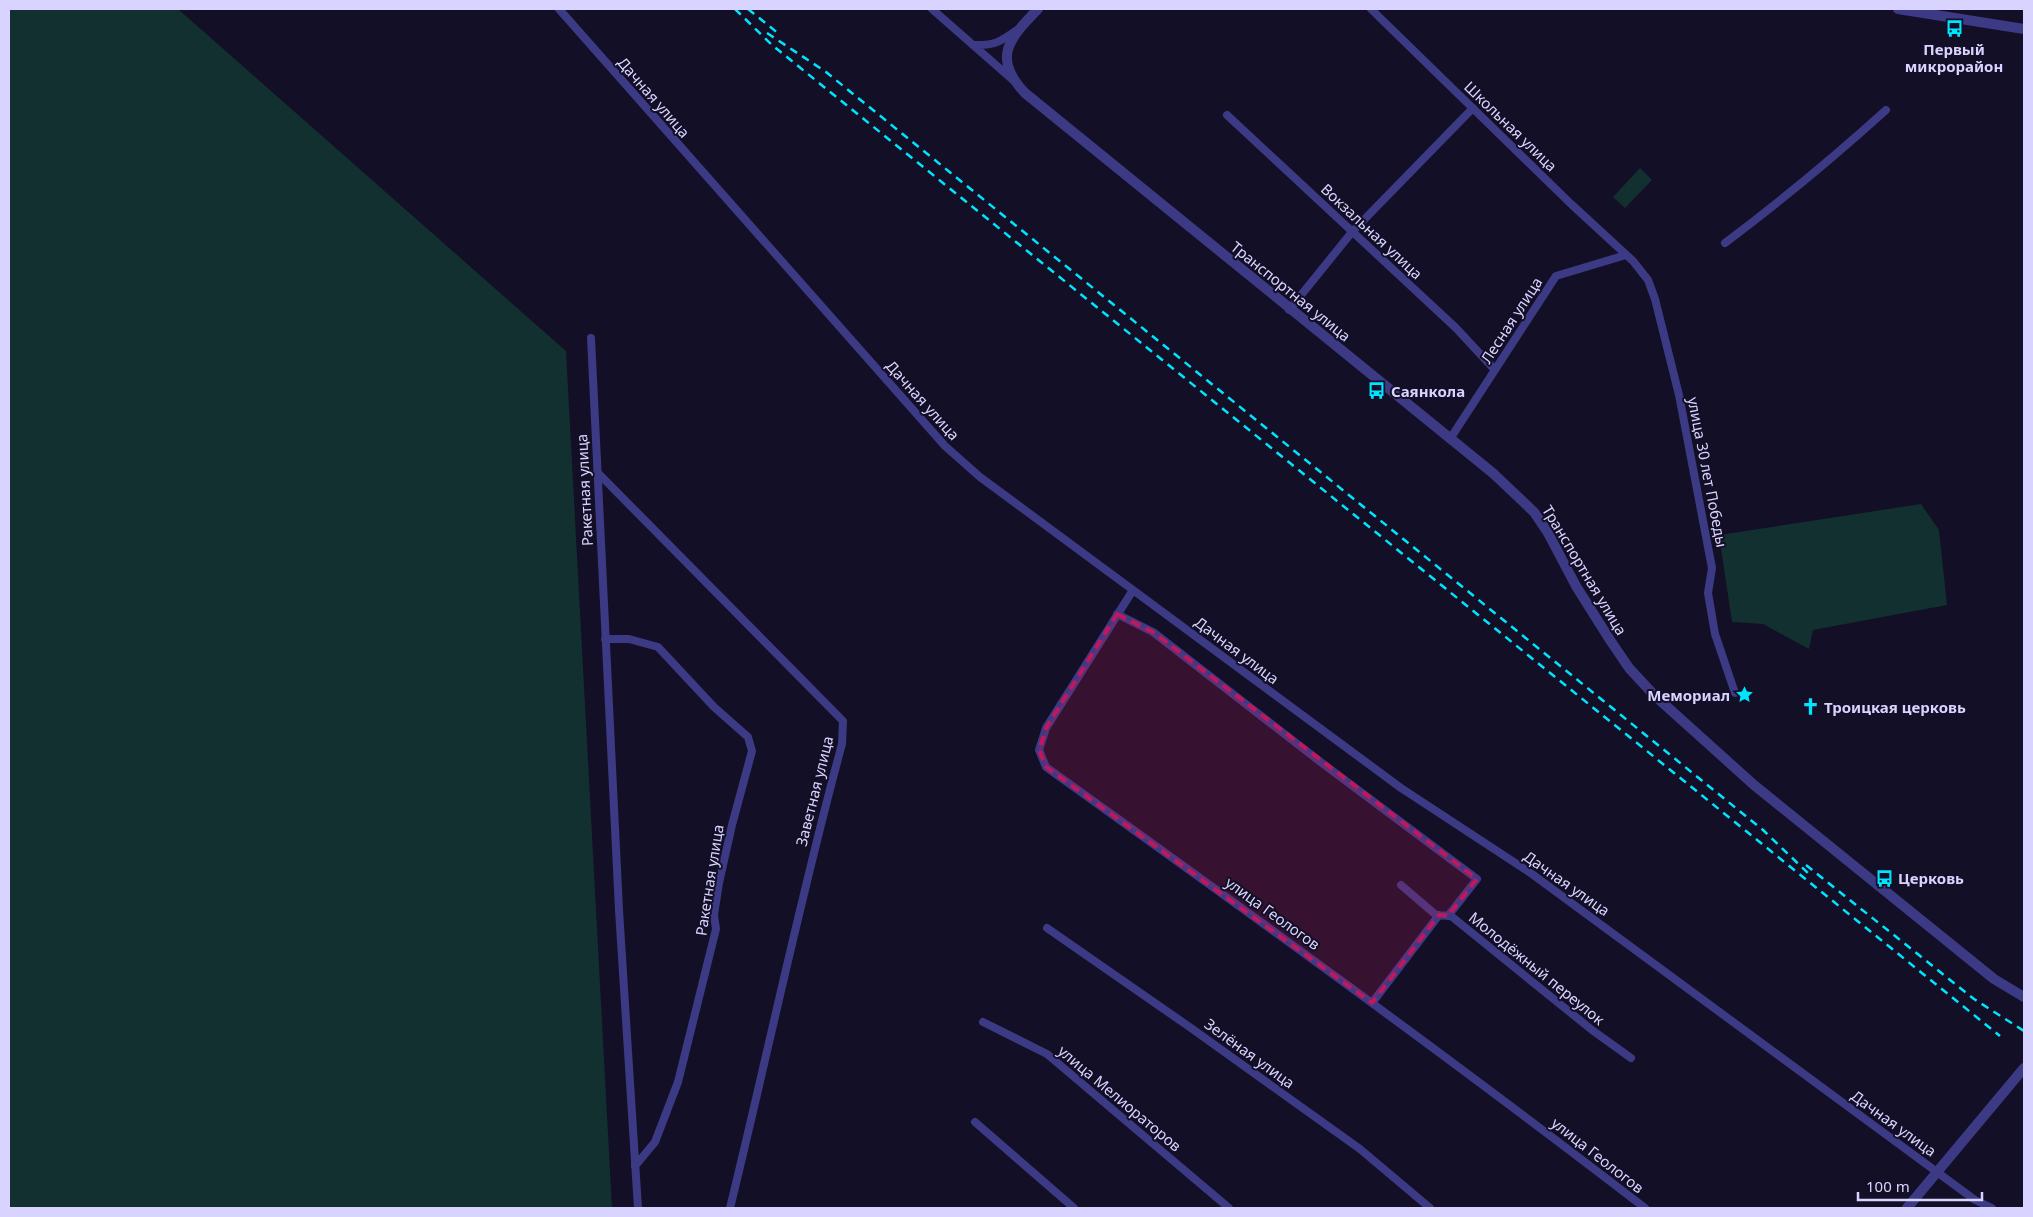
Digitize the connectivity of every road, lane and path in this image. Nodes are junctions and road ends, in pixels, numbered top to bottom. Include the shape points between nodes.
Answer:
1 (559, 9) edge
2 (932, 9) edge
3 (1038, 9) edge
4 (1371, 9) edge
5 (1898, 9) edge
6 (1018, 29) junction
7 (2024, 29) edge
8 (973, 45) junction
9 (1013, 80) junction
10 (1473, 108) junction
11 (1886, 110) dead end
12 (1228, 115) dead end
13 (1352, 232) junction
14 (1725, 243) dead end
15 (1626, 255) junction
16 (1633, 261) joint
17 (1290, 310) junction
18 (591, 338) dead end
19 (1495, 370) junction
20 (1450, 439) junction
21 (597, 472) junction
22 (1133, 590) junction
23 (1117, 614) junction
24 (605, 639) junction
25 (1735, 693) dead end
26 (1401, 885) dead end
27 (1439, 915) junction
28 (1448, 916) junction
29 (1047, 928) dead end
30 (2024, 997) edge
31 (1372, 1002) junction
32 (983, 1022) dead end
33 (1631, 1058) dead end
34 (2024, 1068) edge
35 (975, 1122) dead end
36 (635, 1166) junction
37 (1937, 1172) junction
38 (638, 1208) edge
39 (730, 1208) edge
40 (1074, 1208) edge
41 (1229, 1208) edge
42 (1430, 1208) edge
43 (1645, 1208) edge
44 (1908, 1208) edge
45 (1992, 1208) edge

1 - 22 street, Дачная улица via 945,446 980,477
2 - 8 street, Транспортная улица
3 - 6 street
4 - 10 street, Школьная улица
5 - 7 street
6 - 8 street via 999,43
6 - 9 street via 1006,56
8 - 9 street, Транспортная улица
9 - 17 street, Транспортная улица
10 - 13 street
10 - 15 street, Школьная улица
11 - 14 street via 1821,167
12 - 13 street, Вокзальная улица
13 - 17 street
13 - 19 street, Вокзальная улица via 1456,328
15 - 16 street, Школьная улица
15 - 19 street, Лесная улица via 1556,276
16 - 25 street, улица 30 лет Победы via 1648,280 1656,299 1679,395 1712,568 1708,592 1715,634
17 - 20 street, Транспортная улица
18 - 21 street, Ракетная улица
19 - 20 street, Лесная улица
20 - 30 street, Транспортная улица via 1534,512 1610,640 1629,668 1654,695 1754,785 1994,979
21 - 24 street, Ракетная улица
21 - 39 street, Заветная улица via 843,721 842,744 798,914
22 - 23 street, улица Геологов
22 - 37 street, Дачная улица via 1400,788 1532,874
23 - 28 street via 1153,632 1477,879
23 - 31 street, улица Геологов via 1046,728 1039,750 1046,767
24 - 36 street, Ракетная улица
24 - 36 street, Ракетная улица via 629,639 658,646 714,707 748,737 752,751 719,883 714,915 716,929 678,1082 655,1142
26 - 27 street, Молодёжный переулок
27 - 28 street, Молодёжный переулок
27 - 31 street
28 - 33 street, Молодёжный переулок
29 - 42 street, Зелёная улица via 1352,1143
31 - 43 street, улица Геологов
32 - 41 street, улица Мелиораторов via 1047,1054
34 - 37 street
35 - 40 street
36 - 38 street, Ракетная улица
37 - 44 street
37 - 45 street, Дачная улица via 1975,1200

